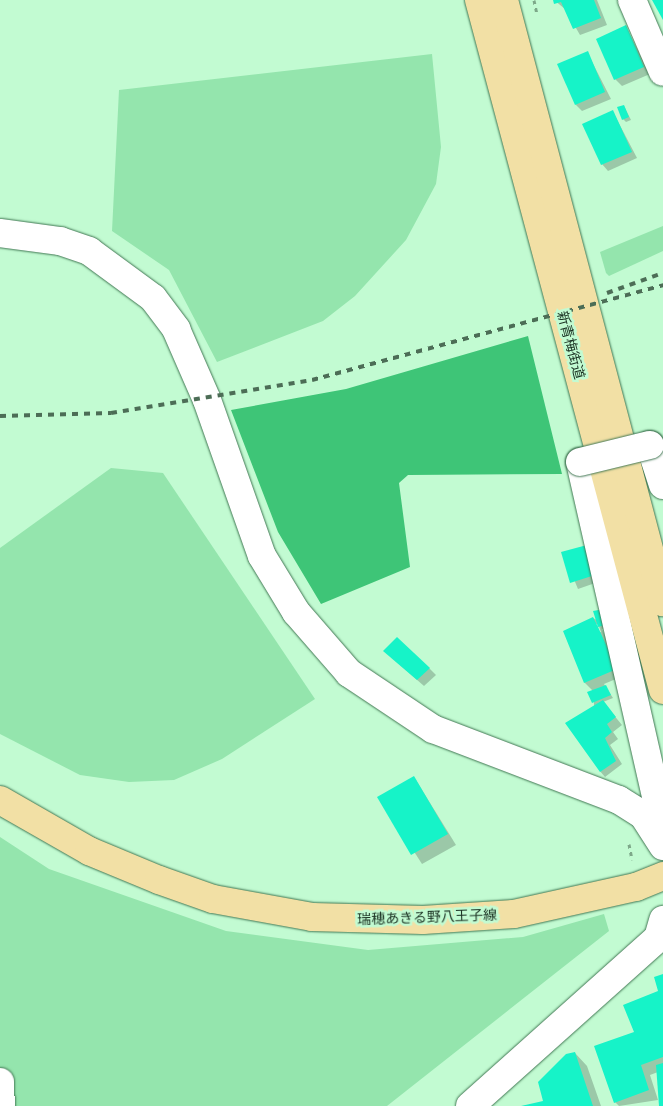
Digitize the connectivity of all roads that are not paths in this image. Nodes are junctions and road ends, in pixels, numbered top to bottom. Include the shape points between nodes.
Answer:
1 (480, 0) edge
2 (504, 0) edge
3 (632, 0) edge
4 (663, 72) edge
5 (0, 233) edge
6 (663, 485) edge
7 (663, 602) edge
8 (663, 690) edge
9 (0, 800) edge
10 (663, 827) edge
11 (663, 846) edge
12 (663, 876) edge
13 (663, 920) edge
14 (0, 1082) edge
15 (1, 1106) edge
16 (470, 1106) edge

1 - 8 main road, 新青梅街道
2 - 7 main road, 新青梅街道
3 - 4 street
5 - 11 street via 60,240 90,251 153,298 176,329 207,400 262,556 296,612 349,673 432,730 619,800 643,815
6 - 10 street, bridge via 650,445 580,462
9 - 12 main road, 瑞穂あきる野八王子線 via 88,851 159,880 213,899 312,917 414,920 514,914 636,887
13 - 16 street via 658,938
14 - 15 street

